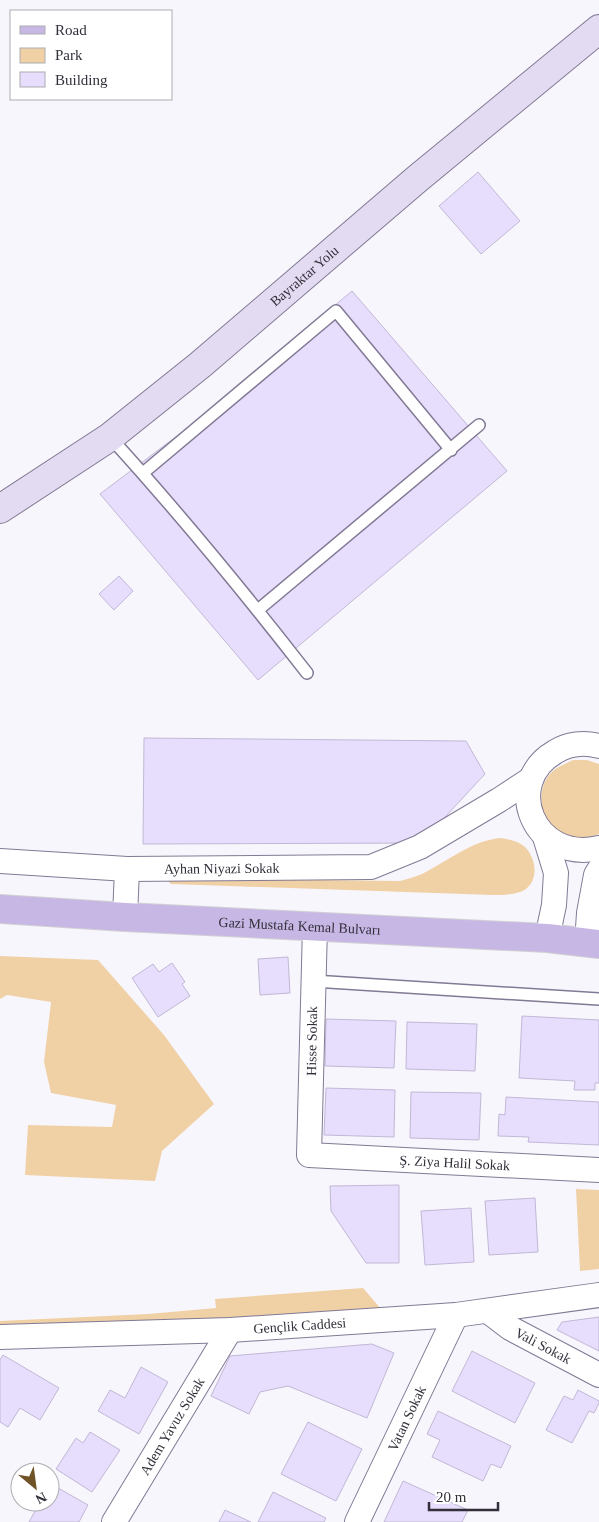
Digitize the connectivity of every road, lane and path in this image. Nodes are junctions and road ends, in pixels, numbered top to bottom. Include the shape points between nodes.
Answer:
1 (599, 30) edge
2 (479, 425) dead end
3 (110, 437) junction
4 (451, 450) junction
5 (143, 473) junction
6 (1, 506) edge
7 (258, 610) junction
8 (307, 673) dead end
9 (597, 741) edge
10 (531, 779) junction
11 (544, 836) junction
12 (599, 848) edge
13 (0, 861) edge
14 (127, 869) junction
15 (599, 870) edge
16 (0, 909) edge
17 (125, 917) junction
18 (315, 927) junction
19 (547, 938) junction
20 (593, 944) edge
21 (313, 981) junction
22 (599, 999) edge
23 (309, 1155) joint
24 (599, 1170) edge
25 (599, 1295) edge
26 (488, 1312) junction
27 (456, 1315) junction
28 (230, 1330) junction
29 (0, 1337) edge
30 (599, 1375) edge
31 (114, 1522) edge
32 (357, 1522) edge

1 - 3 street, Bayraktar Yolu via 200,366
2 - 4 lane
3 - 5 lane
3 - 6 street, Bayraktar Yolu
4 - 5 lane via 336,311
4 - 7 lane
5 - 7 lane
7 - 8 lane
9 - 10 street via 562,747 538,766
10 - 11 street via 529,810
10 - 14 street, Ayhan Niyazi Sokak via 438,838 371,867
11 - 12 street via 571,850
11 - 19 street via 556,872
13 - 14 street, Ayhan Niyazi Sokak
14 - 17 street
15 - 20 street via 589,913
16 - 17 main road, Gazi Mustafa Kemal Bulvarı
17 - 18 main road, Gazi Mustafa Kemal Bulvarı
18 - 19 main road, Gazi Mustafa Kemal Bulvarı
18 - 21 street, Hisse Sokak
19 - 20 main road, Gazi Mustafa Kemal Bulvarı
21 - 22 lane
21 - 23 street, Hisse Sokak
23 - 24 street, Ş. Ziya Halil Sokak
25 - 26 street, Gençlik Caddesi
26 - 27 street, Gençlik Caddesi
26 - 30 street, Vali Sokak via 510,1328
27 - 28 street, Gençlik Caddesi
27 - 32 street, Vatan Sokak
28 - 29 street, Gençlik Caddesi
28 - 31 street, Adem Yavuz Sokak

